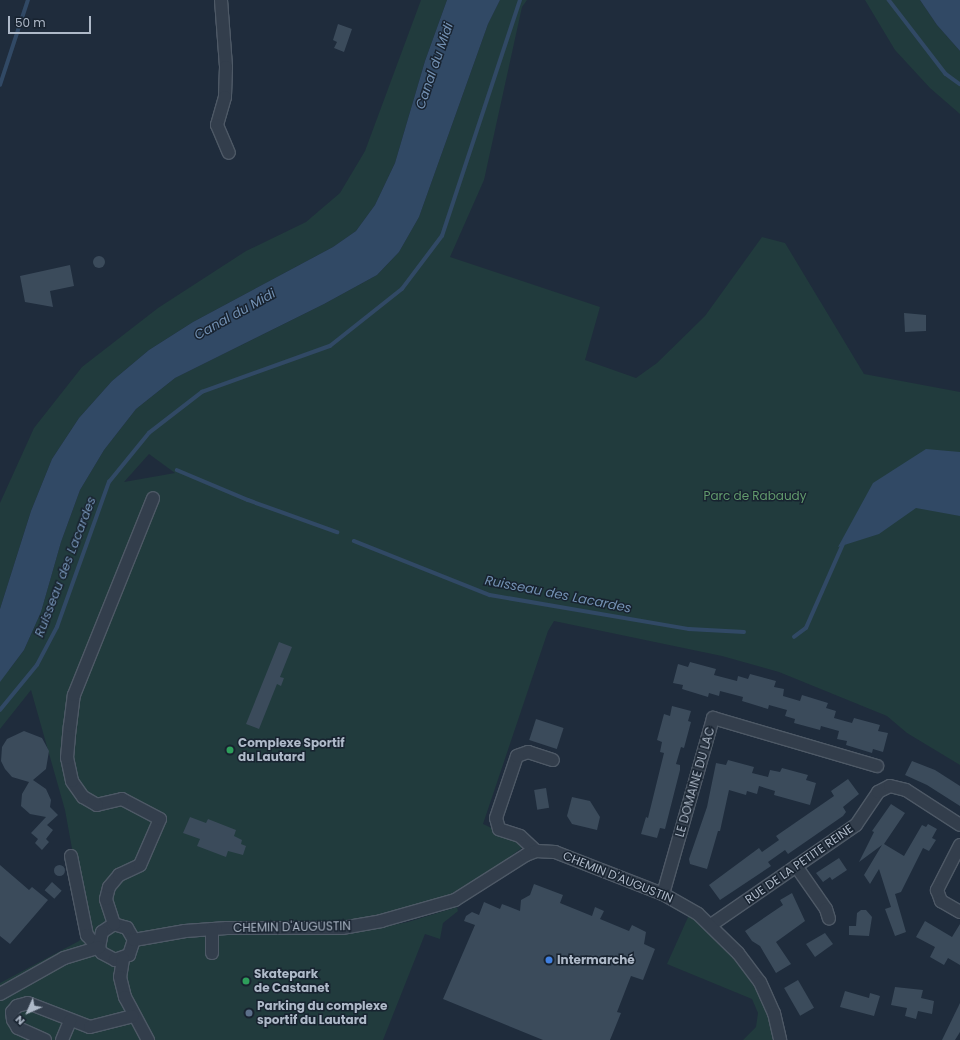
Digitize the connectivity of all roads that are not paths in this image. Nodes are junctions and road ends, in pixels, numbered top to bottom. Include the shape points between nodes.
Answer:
1 (221, 0) edge
2 (229, 153) dead end
3 (153, 498) dead end
4 (553, 760) dead end
5 (877, 766) dead end
6 (960, 825) edge
7 (960, 845) edge
8 (536, 851) junction
9 (71, 856) dead end
10 (796, 866) junction
11 (663, 894) junction
12 (960, 912) edge
13 (829, 919) dead end
14 (114, 924) junction
15 (711, 925) junction
16 (212, 929) junction
17 (134, 940) junction
18 (99, 947) junction
19 (212, 953) dead end
20 (123, 959) junction
21 (0, 994) edge
22 (133, 1016) junction
23 (70, 1021) junction
24 (45, 1040) edge
25 (62, 1040) edge
26 (148, 1040) edge
27 (780, 1040) edge

1 - 2 street via 226,68 225,97 218,125
3 - 14 street via 74,695 67,758 72,781 83,796 97,804 122,799 160,819 140,865 119,875 109,887 106,899
4 - 8 street via 528,752 517,756 496,818 499,829 520,836
5 - 11 street, LE DOMAINE DU LAC via 713,718
6 - 10 street, RUE DE LA PETITE REINE via 906,790 890,786 878,792 856,825
7 - 12 street via 937,890 941,900
8 - 11 street, CHEMIN D'AUGUSTIN via 563,854
8 - 16 street, CHEMIN D'AUGUSTIN via 516,860 477,888 455,900 381,921 335,928
9 - 18 street via 87,935
10 - 13 street via 826,909
10 - 15 street, RUE DE LA PETITE REINE
11 - 15 street, CHEMIN D'AUGUSTIN via 685,905
14 - 17 street via 127,928
14 - 18 street via 102,932
15 - 27 street, CHEMIN D'AUGUSTIN via 738,952 760,982 774,1013
16 - 17 street, CHEMIN D'AUGUSTIN
16 - 19 street
17 - 20 street via 129,955
18 - 20 street via 108,958
18 - 21 street via 64,958
20 - 22 street via 120,977
22 - 23 street via 90,1028
22 - 26 street
23 - 24 street via 28,1003 17,1006 12,1012 18,1028
23 - 25 street

